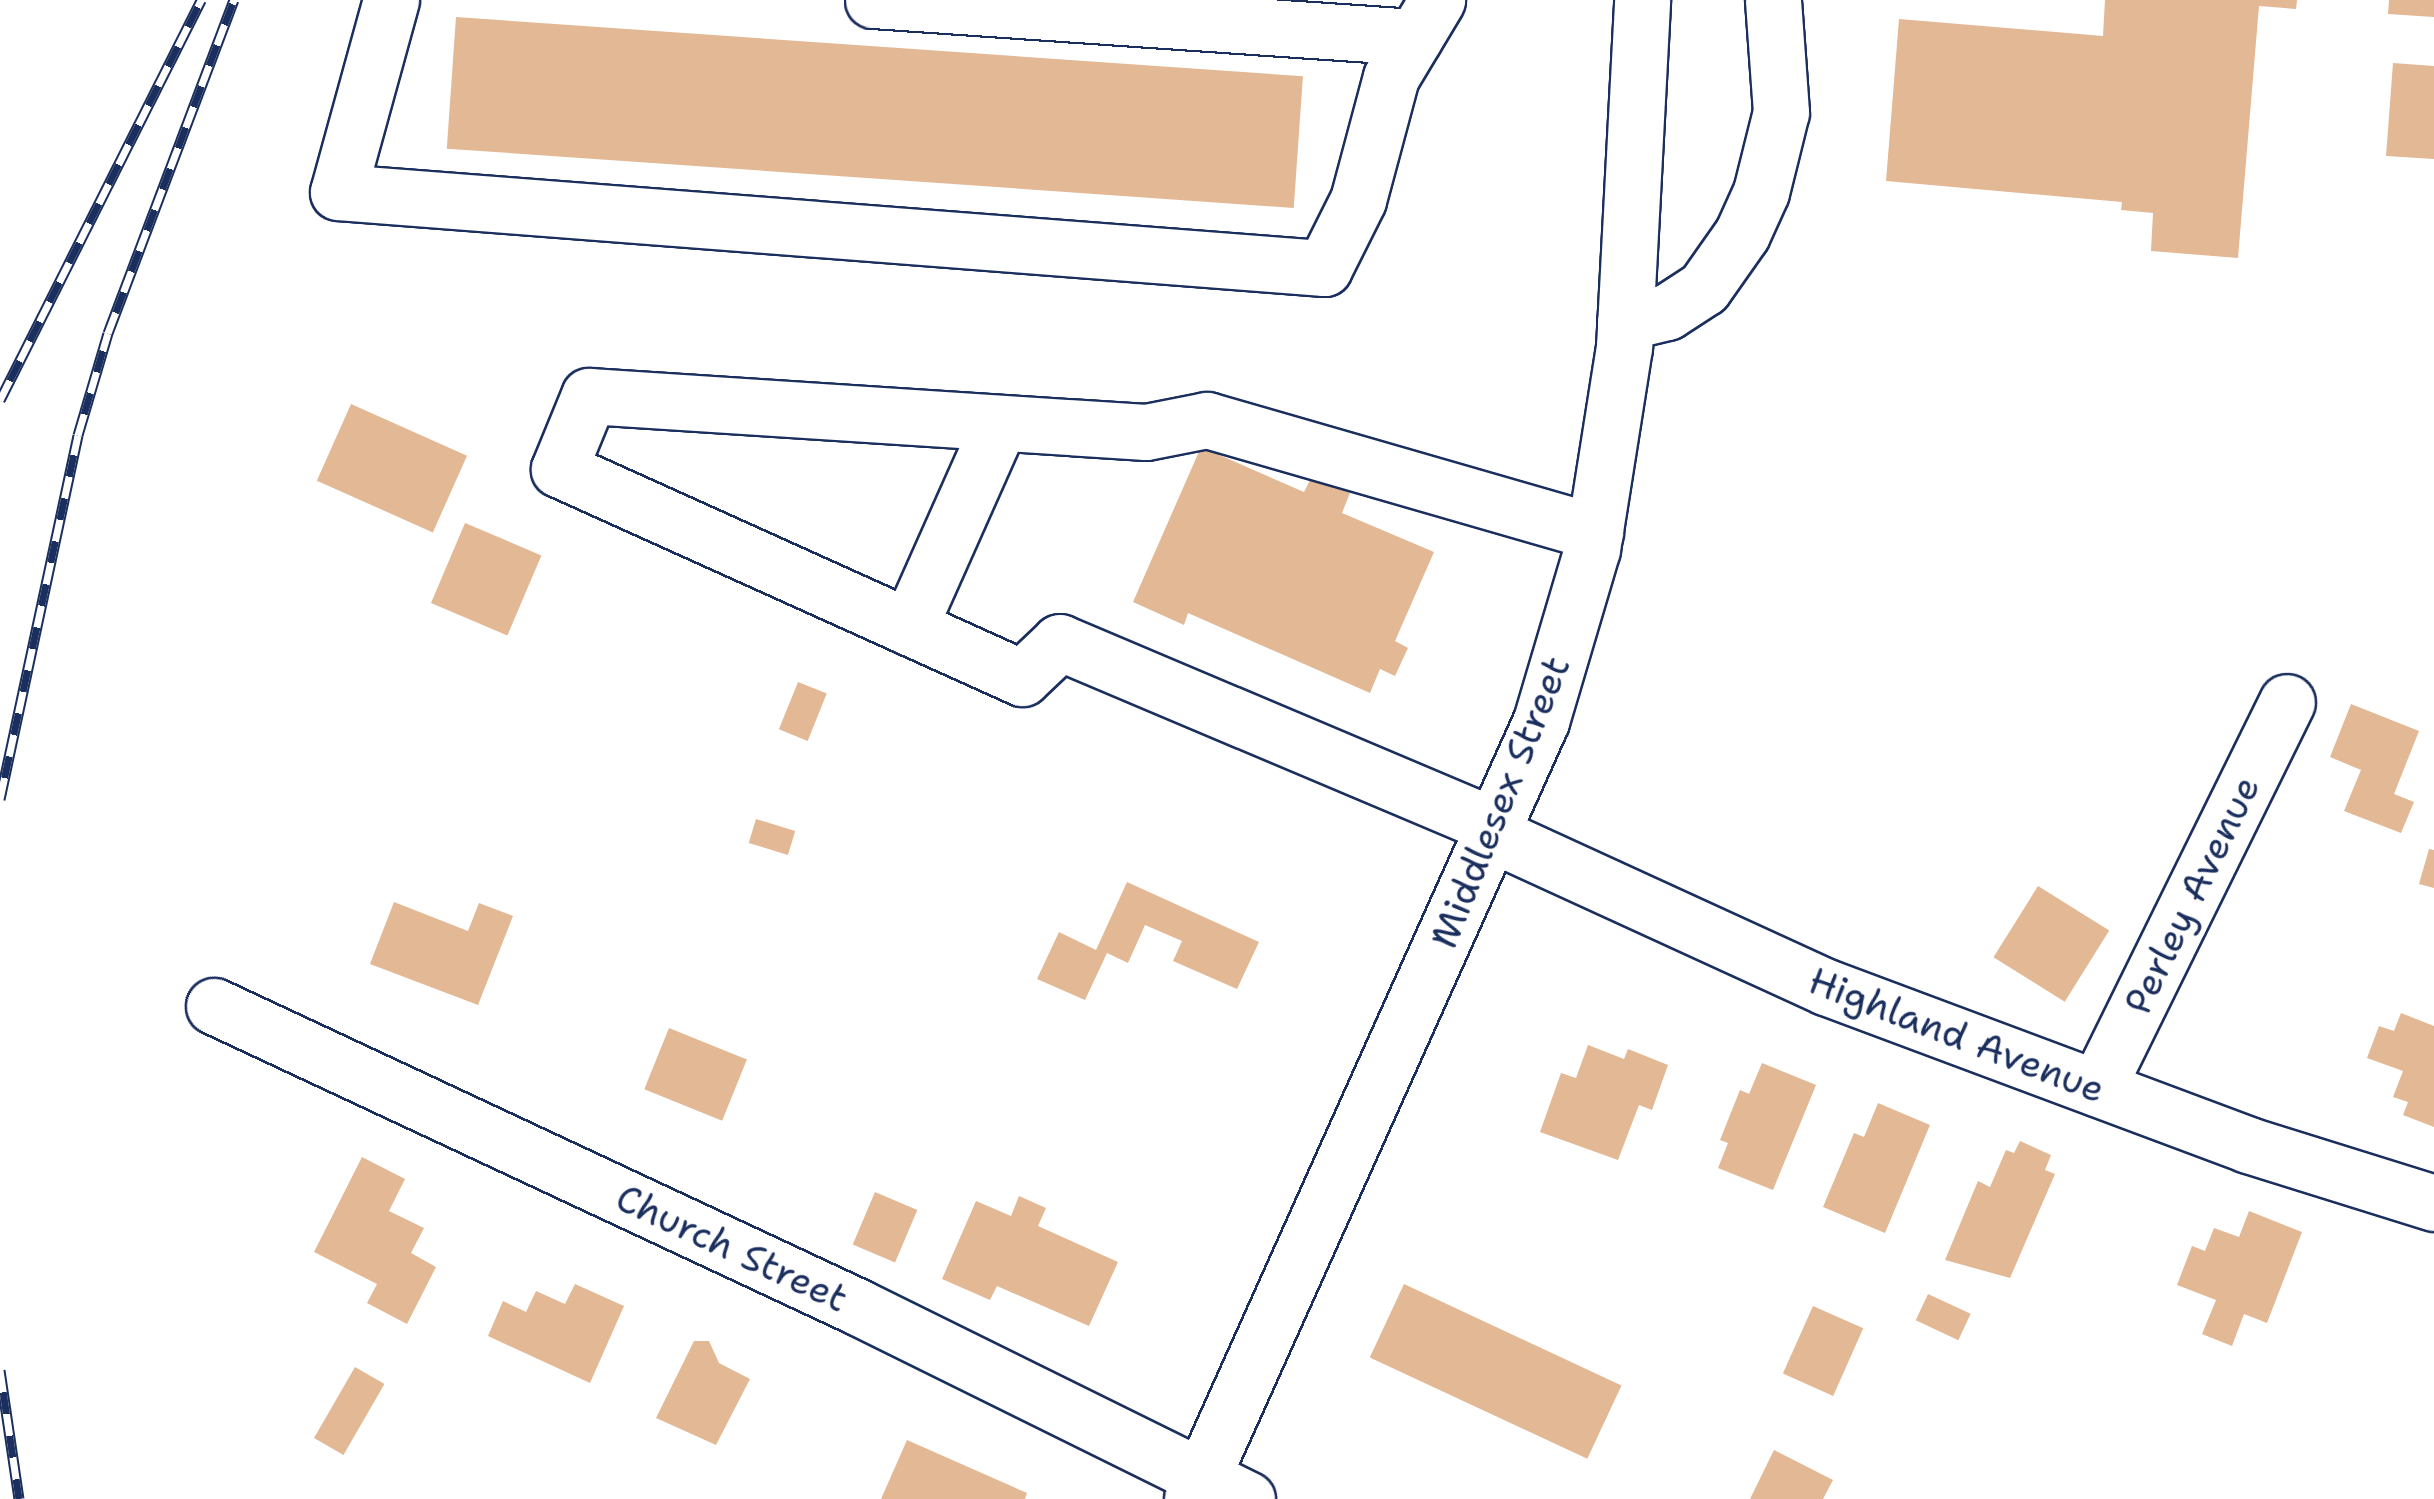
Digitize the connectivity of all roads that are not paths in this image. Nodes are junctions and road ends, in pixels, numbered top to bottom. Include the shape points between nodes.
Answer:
1 (392, 0) edge
2 (872, 0) edge
3 (1642, 0) edge
4 (1773, 0) edge
5 (1426, 18) edge
6 (1625, 322) junction
7 (1000, 423) junction
8 (1595, 532) junction
9 (909, 627) junction
10 (2287, 702) dead end
11 (1495, 831) junction
12 (214, 1006) dead end
13 (2097, 1088) junction
14 (2434, 1203) edge
15 (1214, 1493) edge

1 - 5 street via 338,192 1324,268 1358,200 1390,77
2 - 5 street
3 - 6 street, Middlesex Street
4 - 6 street via 1781,112 1762,192 1704,288 1667,312
6 - 8 street, Middlesex Street
7 - 8 street via 1146,432 1207,420
7 - 9 street
7 - 9 street via 589,396 559,468
8 - 11 street, Middlesex Street via 1541,720
9 - 11 street, Highland Avenue via 1022,678 1060,642
10 - 13 street, Perley Avenue
11 - 13 street, Highland Avenue via 1826,987
11 - 15 street, Middlesex Street
12 - 15 street, Church Street via 858,1307
13 - 14 street, Highland Avenue

